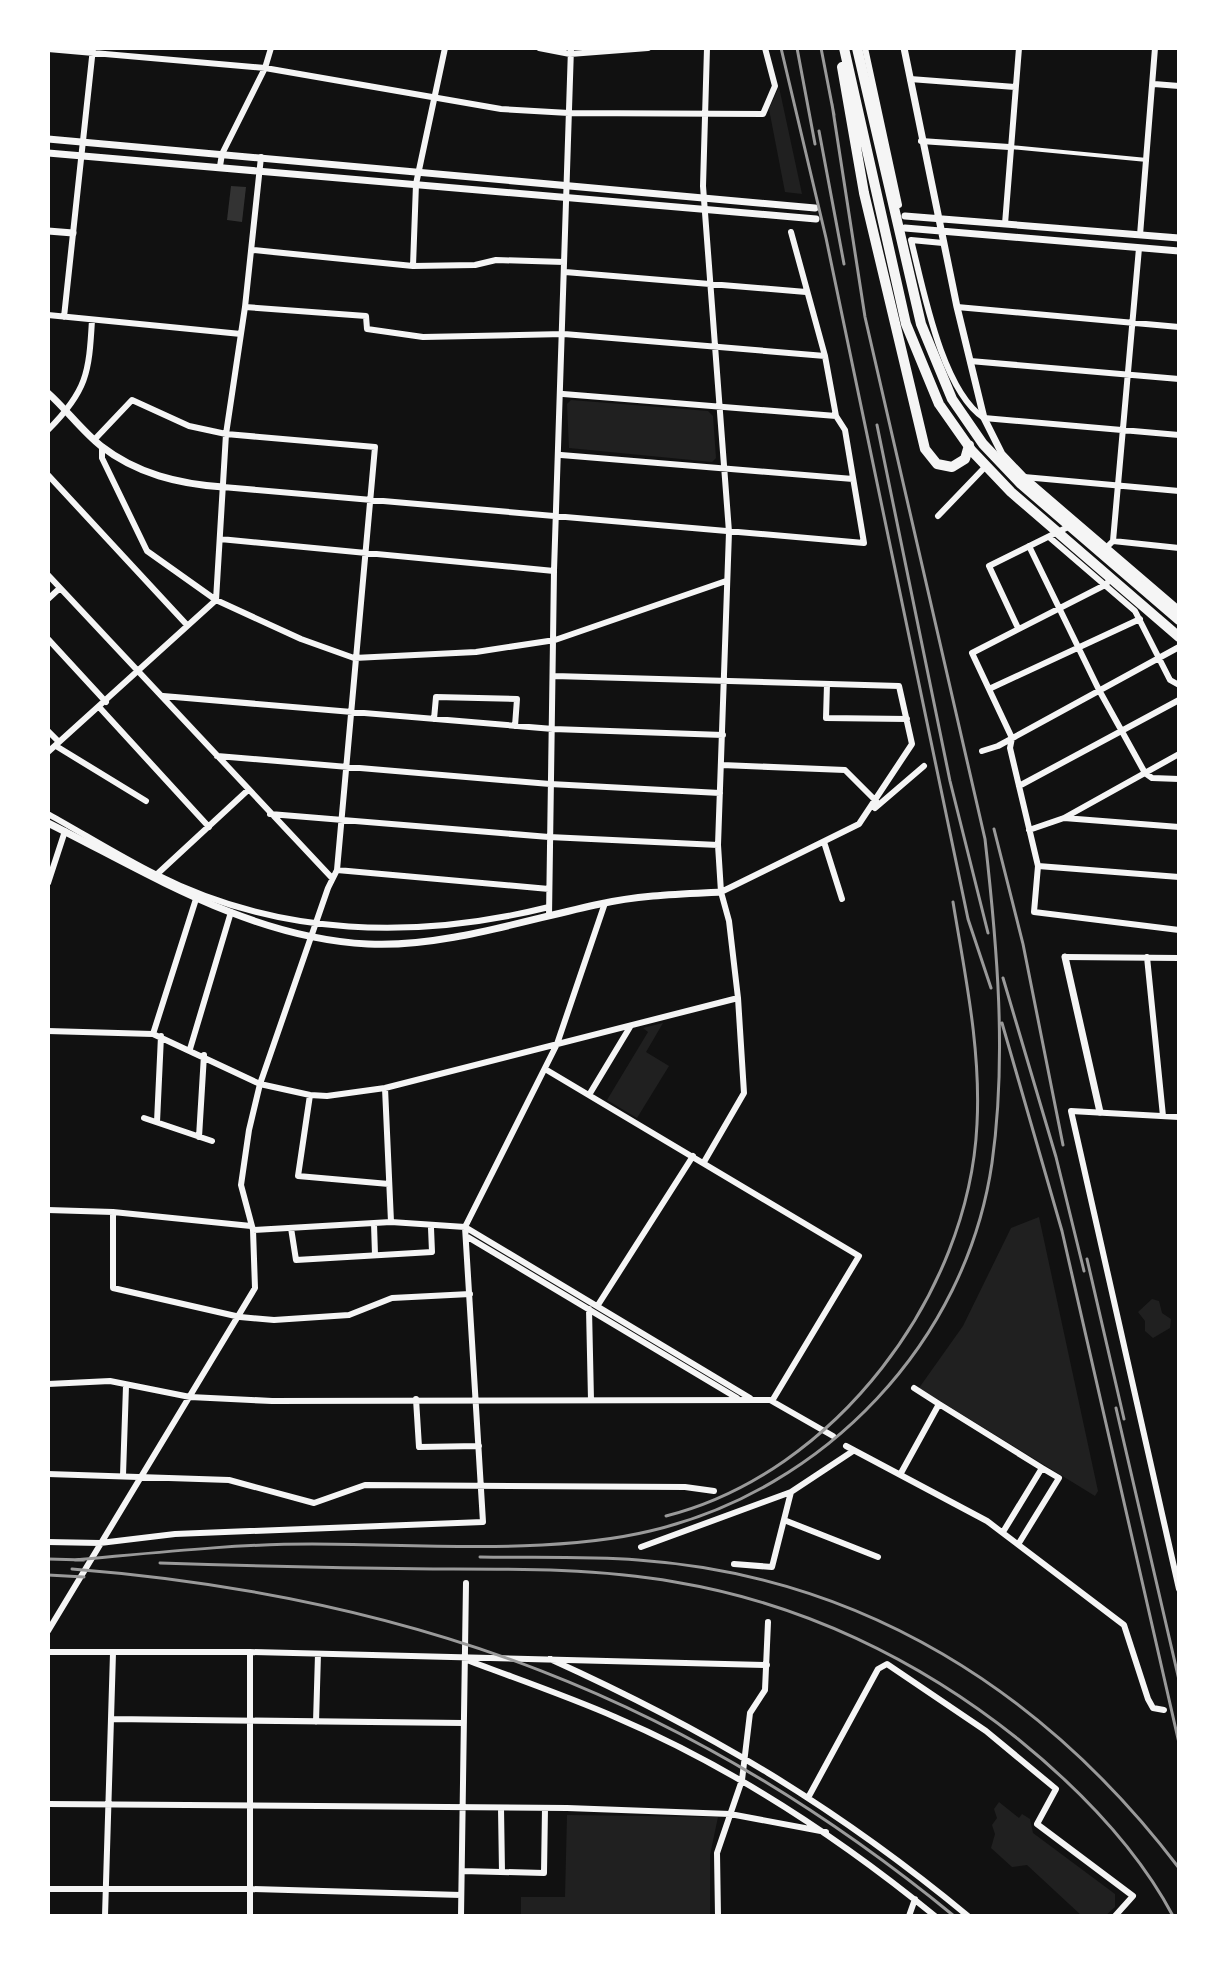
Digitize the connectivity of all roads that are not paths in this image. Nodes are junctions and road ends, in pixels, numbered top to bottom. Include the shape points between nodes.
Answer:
1 (271, 48) edge
2 (445, 48) edge
3 (539, 48) edge
4 (648, 48) edge
5 (707, 48) edge
6 (765, 48) edge
7 (842, 48) edge
8 (857, 48) edge
9 (865, 48) edge
10 (904, 48) edge
11 (1019, 48) edge
12 (1155, 48) edge
13 (48, 49) edge
14 (92, 50) edge
15 (570, 51) edge
16 (265, 68) junction
17 (910, 79) junction
18 (1154, 84) junction
19 (1179, 86) edge
20 (1015, 87) junction
21 (436, 98) junction
22 (569, 113) junction
23 (705, 113) junction
24 (48, 139) edge
25 (921, 141) junction
26 (84, 143) junction
27 (1009, 147) junction
28 (48, 153) edge
29 (222, 154) junction
30 (81, 155) junction
31 (261, 157) junction
32 (1147, 160) junction
33 (220, 166) junction
34 (260, 171) junction
35 (421, 173) junction
36 (416, 184) junction
37 (567, 186) junction
38 (566, 198) junction
39 (704, 199) junction
40 (899, 205) dead end
41 (815, 208) dead end
42 (705, 209) junction
43 (905, 216) dead end
44 (938, 218) junction
45 (816, 219) dead end
46 (1005, 224) junction
47 (905, 228) dead end
48 (941, 230) junction
49 (48, 231) edge
50 (791, 232) dead end
51 (73, 233) junction
52 (1140, 235) junction
53 (1179, 238) edge
54 (943, 243) junction
55 (1139, 248) junction
56 (253, 250) junction
57 (1179, 251) edge
58 (564, 262) junction
59 (413, 266) junction
60 (565, 272) junction
61 (712, 285) junction
62 (806, 292) junction
63 (245, 307) junction
64 (957, 307) junction
65 (48, 315) edge
66 (64, 317) junction
67 (92, 320) junction
68 (1133, 322) junction
69 (1179, 327) edge
70 (241, 334) junction
71 (564, 334) junction
72 (716, 345) junction
73 (825, 356) junction
74 (970, 361) junction
75 (1128, 375) junction
76 (1179, 379) edge
77 (48, 393) edge
78 (563, 394) junction
79 (946, 401) dead end
80 (718, 406) junction
81 (67, 410) junction
82 (836, 416) junction
83 (984, 418) junction
84 (48, 430) edge
85 (1122, 430) junction
86 (226, 434) junction
87 (1179, 435) edge
88 (95, 439) junction
89 (102, 447) junction
90 (1002, 454) junction
91 (561, 455) junction
92 (722, 468) junction
93 (1024, 477) junction
94 (49, 479) edge
95 (853, 479) junction
96 (1117, 485) junction
97 (223, 487) junction
98 (1179, 491) edge
99 (369, 500) junction
100 (558, 516) junction
101 (938, 516) dead end
102 (1077, 523) junction
103 (729, 532) junction
104 (1049, 537) junction
105 (220, 539) junction
106 (1110, 545) junction
107 (1029, 546) junction
108 (1179, 548) edge
109 (364, 553) junction
110 (1125, 564) junction
111 (554, 571) junction
112 (48, 575) edge
113 (726, 581) junction
114 (1105, 585) junction
115 (60, 588) junction
116 (48, 599) edge
117 (216, 600) junction
118 (1060, 607) junction
119 (1179, 610) edge
120 (1140, 619) junction
121 (1179, 620) edge
122 (187, 625) junction
123 (1018, 628) junction
124 (1179, 637) edge
125 (48, 639) edge
126 (555, 640) junction
127 (1078, 647) junction
128 (1179, 647) edge
129 (354, 658) junction
130 (1157, 658) junction
131 (138, 671) junction
132 (554, 676) junction
133 (725, 682) junction
134 (827, 684) junction
135 (1179, 685) edge
136 (989, 689) junction
137 (1099, 690) junction
138 (163, 696) junction
139 (1179, 700) edge
140 (106, 702) junction
141 (100, 708) junction
142 (350, 712) junction
143 (434, 719) junction
144 (907, 719) junction
145 (515, 726) junction
146 (553, 729) junction
147 (48, 731) edge
148 (1122, 731) junction
149 (723, 735) junction
150 (1012, 738) junction
151 (57, 744) junction
152 (982, 751) dead end
153 (48, 752) edge
154 (1179, 754) edge
155 (217, 756) junction
156 (345, 764) junction
157 (722, 765) junction
158 (924, 766) dead end
159 (1145, 773) junction
160 (1179, 779) edge
161 (550, 784) junction
162 (1019, 786) junction
163 (248, 790) junction
164 (720, 793) junction
165 (146, 801) dead end
166 (876, 801) junction
167 (869, 813) junction
168 (48, 814) edge
169 (270, 814) junction
170 (1064, 818) junction
171 (342, 820) junction
172 (48, 823) edge
173 (209, 827) junction
174 (1179, 827) edge
175 (1029, 830) junction
176 (65, 831) junction
177 (549, 837) junction
178 (824, 842) junction
179 (718, 845) junction
180 (1038, 866) junction
181 (337, 870) junction
182 (154, 877) junction
183 (1179, 877) edge
184 (332, 878) junction
185 (48, 883) edge
186 (549, 889) junction
187 (721, 892) junction
188 (196, 899) junction
189 (842, 899) dead end
190 (605, 903) junction
191 (549, 911) junction
192 (231, 912) junction
193 (316, 925) junction
194 (1179, 930) edge
195 (313, 936) junction
196 (1065, 957) joint
197 (1147, 957) junction
198 (1179, 958) edge
199 (738, 998) junction
200 (630, 1027) junction
201 (48, 1031) edge
202 (157, 1035) junction
203 (557, 1044) junction
204 (190, 1049) junction
205 (204, 1055) junction
206 (545, 1069) junction
207 (260, 1084) junction
208 (385, 1088) junction
209 (310, 1095) junction
210 (589, 1095) junction
211 (1100, 1112) junction
212 (1163, 1116) junction
213 (1179, 1117) edge
214 (144, 1118) dead end
215 (157, 1122) junction
216 (199, 1137) junction
217 (212, 1141) dead end
218 (693, 1156) junction
219 (704, 1162) junction
220 (389, 1184) junction
221 (48, 1210) edge
222 (113, 1212) junction
223 (391, 1222) junction
224 (374, 1224) junction
225 (465, 1227) junction
226 (252, 1228) junction
227 (291, 1228) junction
228 (431, 1228) junction
229 (465, 1236) junction
230 (375, 1255) junction
231 (470, 1294) junction
232 (598, 1305) junction
233 (589, 1309) junction
234 (240, 1317) junction
235 (48, 1384) edge
236 (126, 1386) junction
237 (914, 1388) dead end
238 (190, 1397) junction
239 (737, 1398) junction
240 (416, 1399) junction
241 (477, 1400) junction
242 (591, 1400) junction
243 (753, 1400) junction
244 (772, 1401) junction
245 (939, 1404) junction
246 (833, 1436) dead end
247 (479, 1446) junction
248 (1042, 1468) junction
249 (901, 1473) junction
250 (48, 1474) edge
251 (123, 1475) junction
252 (140, 1476) junction
253 (481, 1485) junction
254 (714, 1491) dead end
255 (791, 1492) junction
256 (784, 1520) junction
257 (1003, 1532) junction
258 (48, 1542) edge
259 (100, 1543) junction
260 (1019, 1543) junction
261 (641, 1547) dead end
262 (878, 1557) dead end
263 (734, 1564) dead end
264 (466, 1583) dead end
265 (1179, 1589) edge
266 (768, 1622) dead end
267 (48, 1631) edge
268 (48, 1652) edge
269 (250, 1652) junction
270 (113, 1653) junction
271 (318, 1654) junction
272 (463, 1658) junction
273 (546, 1658) junction
274 (767, 1665) junction
275 (1164, 1710) dead end
276 (111, 1719) junction
277 (250, 1722) junction
278 (316, 1722) junction
279 (463, 1723) junction
280 (744, 1756) junction
281 (742, 1780) junction
282 (809, 1796) junction
283 (48, 1804) edge
284 (108, 1807) junction
285 (251, 1807) junction
286 (463, 1808) junction
287 (501, 1808) junction
288 (545, 1808) junction
289 (730, 1814) junction
290 (826, 1832) junction
291 (462, 1871) junction
292 (502, 1872) junction
293 (48, 1889) edge
294 (250, 1889) junction
295 (105, 1891) junction
296 (461, 1895) junction
297 (915, 1899) junction
298 (1121, 1914) edge
299 (105, 1916) edge
300 (250, 1916) edge
301 (461, 1916) edge
302 (718, 1916) edge
303 (909, 1916) edge
304 (935, 1916) edge
305 (968, 1916) edge

1 - 16 street
2 - 21 street
3 - 15 street
4 - 15 street
5 - 23 street
6 - 23 street via 775,86 763,114
7 - 79 highway via 855,150 925,449 937,464 952,467 965,459 969,444
7 - 124 highway via 906,324 939,404 972,451 1011,492
8 - 121 highway via 921,324 952,399 983,444 1021,484
9 - 40 street
10 - 17 street
11 - 20 street
12 - 18 street
13 - 14 street
14 - 16 street
14 - 26 street
15 - 22 street
16 - 21 street
16 - 29 street
17 - 20 street
17 - 25 street
18 - 19 street
18 - 32 street
20 - 27 street
21 - 22 street
21 - 35 street
22 - 23 street
22 - 37 street
23 - 39 street
24 - 26 street
25 - 27 street
25 - 44 street
26 - 29 street
26 - 30 street
27 - 32 street
27 - 46 street
28 - 30 street
29 - 31 street
29 - 33 street
30 - 33 street
30 - 51 street
31 - 34 street
31 - 35 street
32 - 52 street
33 - 34 street
34 - 36 street
34 - 56 street
35 - 36 street
35 - 37 street
36 - 38 street
36 - 59 street
37 - 38 street
37 - 39 street
38 - 42 street
38 - 58 street
39 - 41 street
39 - 42 street
42 - 45 street
42 - 61 street
43 - 44 street
44 - 46 street
44 - 48 street
46 - 52 street
47 - 48 street
48 - 54 street
48 - 55 street
49 - 51 street
50 - 62 street
51 - 66 street
52 - 53 street
54 - 64 street
54 - 83 street via 911,240 938,342 963,395
55 - 57 street
55 - 68 street
56 - 59 street
56 - 63 street
58 - 59 street
58 - 60 street
60 - 61 street
60 - 71 street
61 - 62 street
61 - 72 street
62 - 73 street
63 - 70 street
63 - 71 street via 366,316 367,329 423,337
64 - 68 street
64 - 74 street
65 - 66 street
66 - 67 street
67 - 70 street
67 - 81 street via 89,370
68 - 69 street
68 - 75 street
70 - 86 street
71 - 72 street
71 - 78 street
72 - 73 street
72 - 80 street
73 - 82 street
74 - 75 street
74 - 83 street
75 - 76 street
75 - 85 street
77 - 81 street
78 - 80 street
78 - 91 street
80 - 82 street
80 - 92 street
81 - 84 street
81 - 88 street
82 - 95 street via 845,430
83 - 85 street
83 - 90 street
85 - 87 street
85 - 96 street
86 - 88 street via 189,426 132,400
86 - 97 street
86 - 99 street via 375,447
88 - 89 street
89 - 97 street via 154,476
89 - 117 street via 102,458 147,551
90 - 93 street
90 - 101 street
91 - 92 street
91 - 100 street
92 - 95 street
92 - 103 street
93 - 96 street
93 - 102 street
94 - 122 street
95 - 103 street via 864,543
96 - 98 street
96 - 106 street
97 - 99 street
97 - 105 street
99 - 100 street
99 - 109 street
100 - 103 street
100 - 111 street
102 - 104 street
102 - 106 street
103 - 113 street
104 - 107 street
104 - 114 street
105 - 109 street
105 - 117 street
106 - 108 street
106 - 110 street
107 - 118 street
107 - 123 street via 989,566
109 - 111 street
109 - 129 street
110 - 114 street
110 - 119 street
111 - 126 street
112 - 115 street
113 - 126 street
113 - 133 street
114 - 118 street
114 - 120 street
115 - 116 street
115 - 131 street
117 - 122 street
117 - 129 street
118 - 123 street
118 - 127 street
120 - 127 street
120 - 130 street
122 - 131 street
123 - 136 street via 972,653
125 - 140 street
126 - 129 street via 476,652
126 - 132 street
127 - 136 street
127 - 137 street
128 - 130 street
129 - 142 street
130 - 135 street
130 - 137 street
131 - 138 street
131 - 140 street
132 - 133 street
132 - 146 street
133 - 134 street
133 - 149 street
134 - 144 street via 899,686
134 - 144 street via 826,718
136 - 150 street
137 - 148 street
137 - 150 street
138 - 142 street
138 - 155 street
139 - 148 street
140 - 141 street
141 - 151 street
141 - 173 street
142 - 143 street
142 - 156 street
143 - 145 street
143 - 145 street via 436,697 517,699
144 - 166 street via 912,744
145 - 146 street
146 - 149 street
146 - 161 street
147 - 151 street
148 - 159 street
148 - 162 street
149 - 157 street
150 - 152 street
150 - 162 street
151 - 153 street
151 - 165 street
154 - 159 street
155 - 156 street
155 - 163 street
156 - 161 street
156 - 171 street
157 - 164 street
157 - 166 street via 845,770
158 - 167 street
159 - 160 street
159 - 170 street
161 - 164 street
161 - 177 street
162 - 175 street
163 - 169 street
163 - 173 street
164 - 179 street
166 - 167 street
167 - 178 street
168 - 182 street
169 - 171 street
169 - 184 street
170 - 174 street
170 - 175 street
171 - 177 street
171 - 181 street
172 - 176 street
173 - 182 street
175 - 180 street
176 - 182 street
176 - 185 street
177 - 179 street
177 - 186 street
178 - 187 street
178 - 189 street
179 - 187 street
180 - 183 street
180 - 194 street via 1034,912
181 - 184 street
181 - 186 street
182 - 188 street
182 - 193 street via 252,911
184 - 193 street
186 - 191 street
187 - 190 street
187 - 199 street
188 - 192 street
188 - 202 street
190 - 191 street
190 - 203 street
191 - 193 street via 432,927
191 - 195 street via 427,940 386,944
192 - 195 street
192 - 204 street
193 - 195 street
195 - 207 street
196 - 197 street
196 - 211 street
197 - 198 street
197 - 212 street
199 - 200 street
199 - 219 street via 744,1093
200 - 203 street
200 - 210 street
201 - 202 street
202 - 204 street
202 - 215 street
203 - 206 street
203 - 208 street
204 - 205 street
205 - 207 street
205 - 216 street
206 - 210 street
206 - 225 street
207 - 209 street
207 - 226 street via 241,1185
208 - 209 street
208 - 220 street
209 - 220 street via 298,1176
210 - 218 street
211 - 212 street
211 - 265 street via 1071,1111
212 - 213 street
214 - 215 street
215 - 216 street
216 - 217 street
218 - 219 street
218 - 232 street
219 - 244 street via 859,1256
220 - 223 street
221 - 222 street
222 - 226 street
222 - 234 street via 113,1288
223 - 224 street
223 - 228 street
224 - 227 street
224 - 230 street
225 - 228 street
225 - 229 street
225 - 232 street
226 - 227 street
226 - 234 street via 255,1288
227 - 230 street via 296,1260
228 - 230 street via 432,1252
229 - 231 street
229 - 233 street
231 - 234 street via 392,1298 349,1315
231 - 241 street
232 - 243 street
233 - 239 street
233 - 242 street
234 - 238 street
235 - 236 street via 110,1381
236 - 238 street
236 - 251 street
237 - 245 street
238 - 240 street
238 - 252 street
239 - 242 street
239 - 243 street
240 - 241 street
240 - 247 street via 419,1447
241 - 242 street
241 - 247 street
243 - 244 street
244 - 246 street
245 - 248 street
245 - 249 street
247 - 253 street
248 - 257 street
248 - 260 street via 1059,1478
249 - 255 street via 849,1449
249 - 257 street
250 - 251 street
251 - 252 street
252 - 253 street via 229,1480 314,1503 365,1485
252 - 259 street
253 - 254 street
253 - 259 street via 483,1522 175,1534
255 - 256 street
255 - 261 street
256 - 262 street
256 - 263 street via 772,1567
257 - 260 street
258 - 259 street
259 - 267 street
260 - 275 street via 1124,1625 1148,1699 1153,1708
264 - 272 street
266 - 274 street
268 - 270 street
269 - 270 street
269 - 271 street
269 - 277 street
270 - 276 street
271 - 272 street
271 - 278 street
272 - 273 street
272 - 279 street
272 - 281 street via 616,1717
273 - 274 street
273 - 280 street
274 - 280 street via 765,1690 750,1713
276 - 277 street
276 - 284 street
277 - 278 street
277 - 285 street
278 - 279 street
279 - 286 street
280 - 281 street
280 - 282 street
281 - 289 street
281 - 290 street
282 - 298 street via 878,1669 887,1664 986,1731 1056,1789 1037,1824 1133,1896
282 - 305 street
283 - 284 street
284 - 285 street
284 - 295 street
285 - 286 street
285 - 294 street
286 - 287 street
286 - 291 street
287 - 288 street
287 - 292 street
288 - 289 street
288 - 292 street via 544,1873
289 - 290 street
289 - 302 street via 717,1853
290 - 297 street
291 - 292 street
291 - 296 street
293 - 295 street
294 - 295 street
294 - 296 street
294 - 300 street
295 - 299 street
296 - 301 street
297 - 303 street
297 - 304 street

